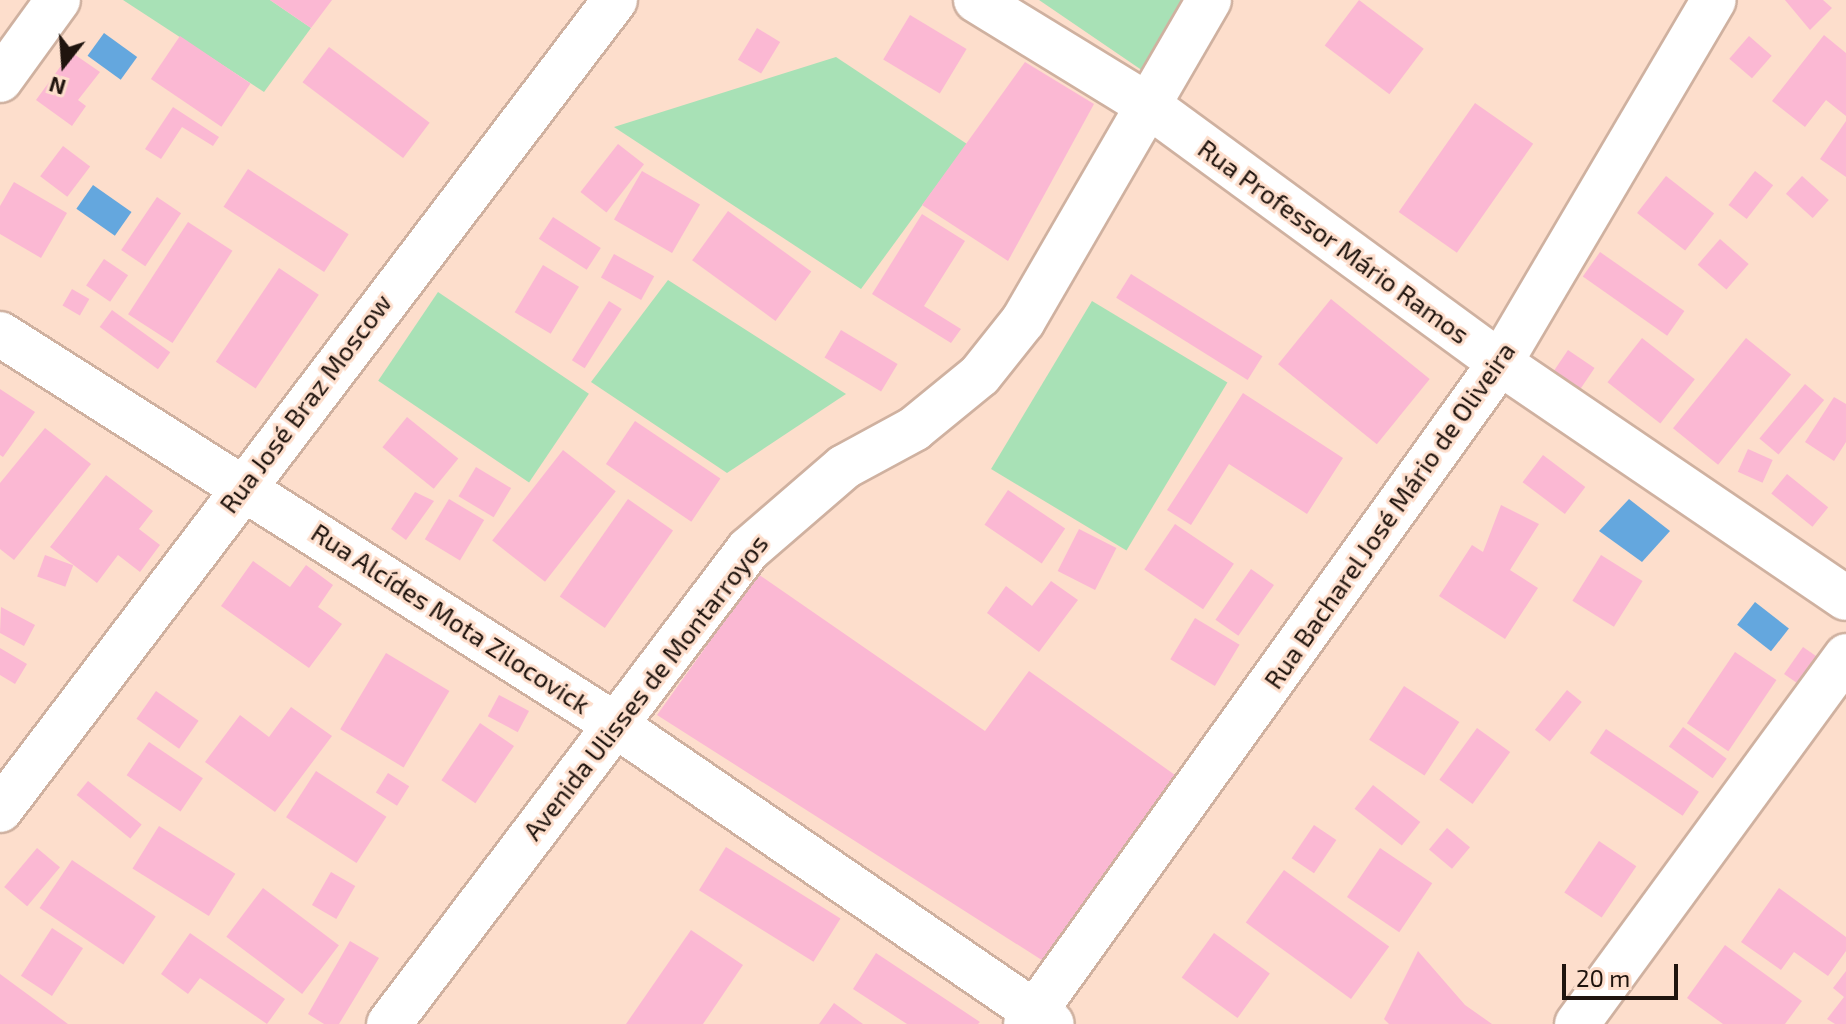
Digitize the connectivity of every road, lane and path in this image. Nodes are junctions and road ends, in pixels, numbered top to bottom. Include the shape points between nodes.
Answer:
1 (58, 0) edge
2 (615, 0) edge
3 (976, 0) edge
4 (1209, 0) edge
5 (1714, 0) edge
6 (1029, 13) edge
7 (0, 80) edge
8 (1152, 108) junction
9 (0, 334) edge
10 (1500, 363) junction
11 (243, 484) junction
12 (1846, 598) edge
13 (1846, 656) edge
14 (611, 722) junction
15 (0, 810) edge
16 (1038, 1020) edge
17 (389, 1024) edge
18 (1577, 1024) edge

1 - 7 street
2 - 11 street, Rua José Braz Moscow
3 - 6 street, Rua Professor Mário Ramos
4 - 8 street, Avenida Ulisses de Montarroyos
5 - 10 street, Rua Bacharel José Mário de Oliveira
6 - 8 street, Rua Professor Mário Ramos
8 - 10 street, Rua Professor Mário Ramos
8 - 14 street, Avenida Ulisses de Montarroyos via 1098,188 1023,321 980,375 914,429 844,467 780,517
9 - 11 street, Rua Alcídes Mota Zilocovick
10 - 12 street, Rua Professor Mário Ramos
10 - 16 street, Rua Bacharel José Mário de Oliveira
11 - 14 street, Rua Alcídes Mota Zilocovick
11 - 15 street, Rua José Braz Moscow
13 - 18 street
14 - 16 street, Rua Alcídes Mota Zilocovick
14 - 17 street, Avenida Ulisses de Montarroyos

